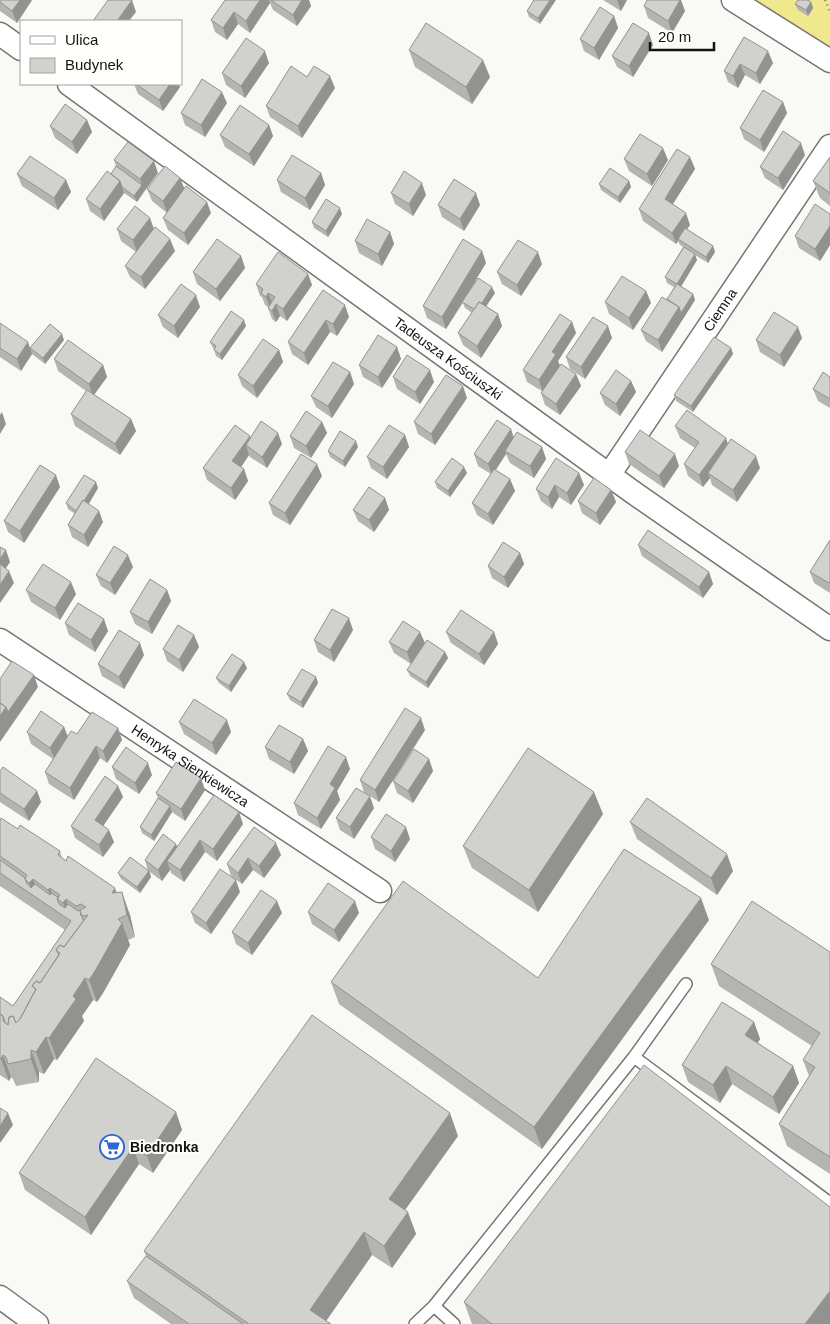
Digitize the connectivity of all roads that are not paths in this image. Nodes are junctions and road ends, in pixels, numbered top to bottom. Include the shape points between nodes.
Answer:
1 (745, 3) edge
2 (0, 34) edge
3 (20, 48) edge
4 (830, 60) edge
5 (70, 85) edge
6 (830, 146) edge
7 (609, 475) junction
8 (830, 629) edge
9 (0, 640) edge
10 (380, 891) dead end
11 (686, 984) dead end
12 (634, 1057) junction
13 (830, 1202) edge
14 (0, 1297) edge
15 (434, 1306) junction
16 (37, 1324) edge
17 (415, 1324) edge
18 (454, 1324) edge

1 - 4 street
2 - 3 street
5 - 7 street, Tadeusza Kościuszki
6 - 7 street, Ciemna
7 - 8 street, Tadeusza Kościuszki
9 - 10 street, Henryka Sienkiewicza
11 - 12 lane
12 - 13 lane
12 - 15 lane
14 - 16 street
15 - 17 lane
15 - 18 lane

